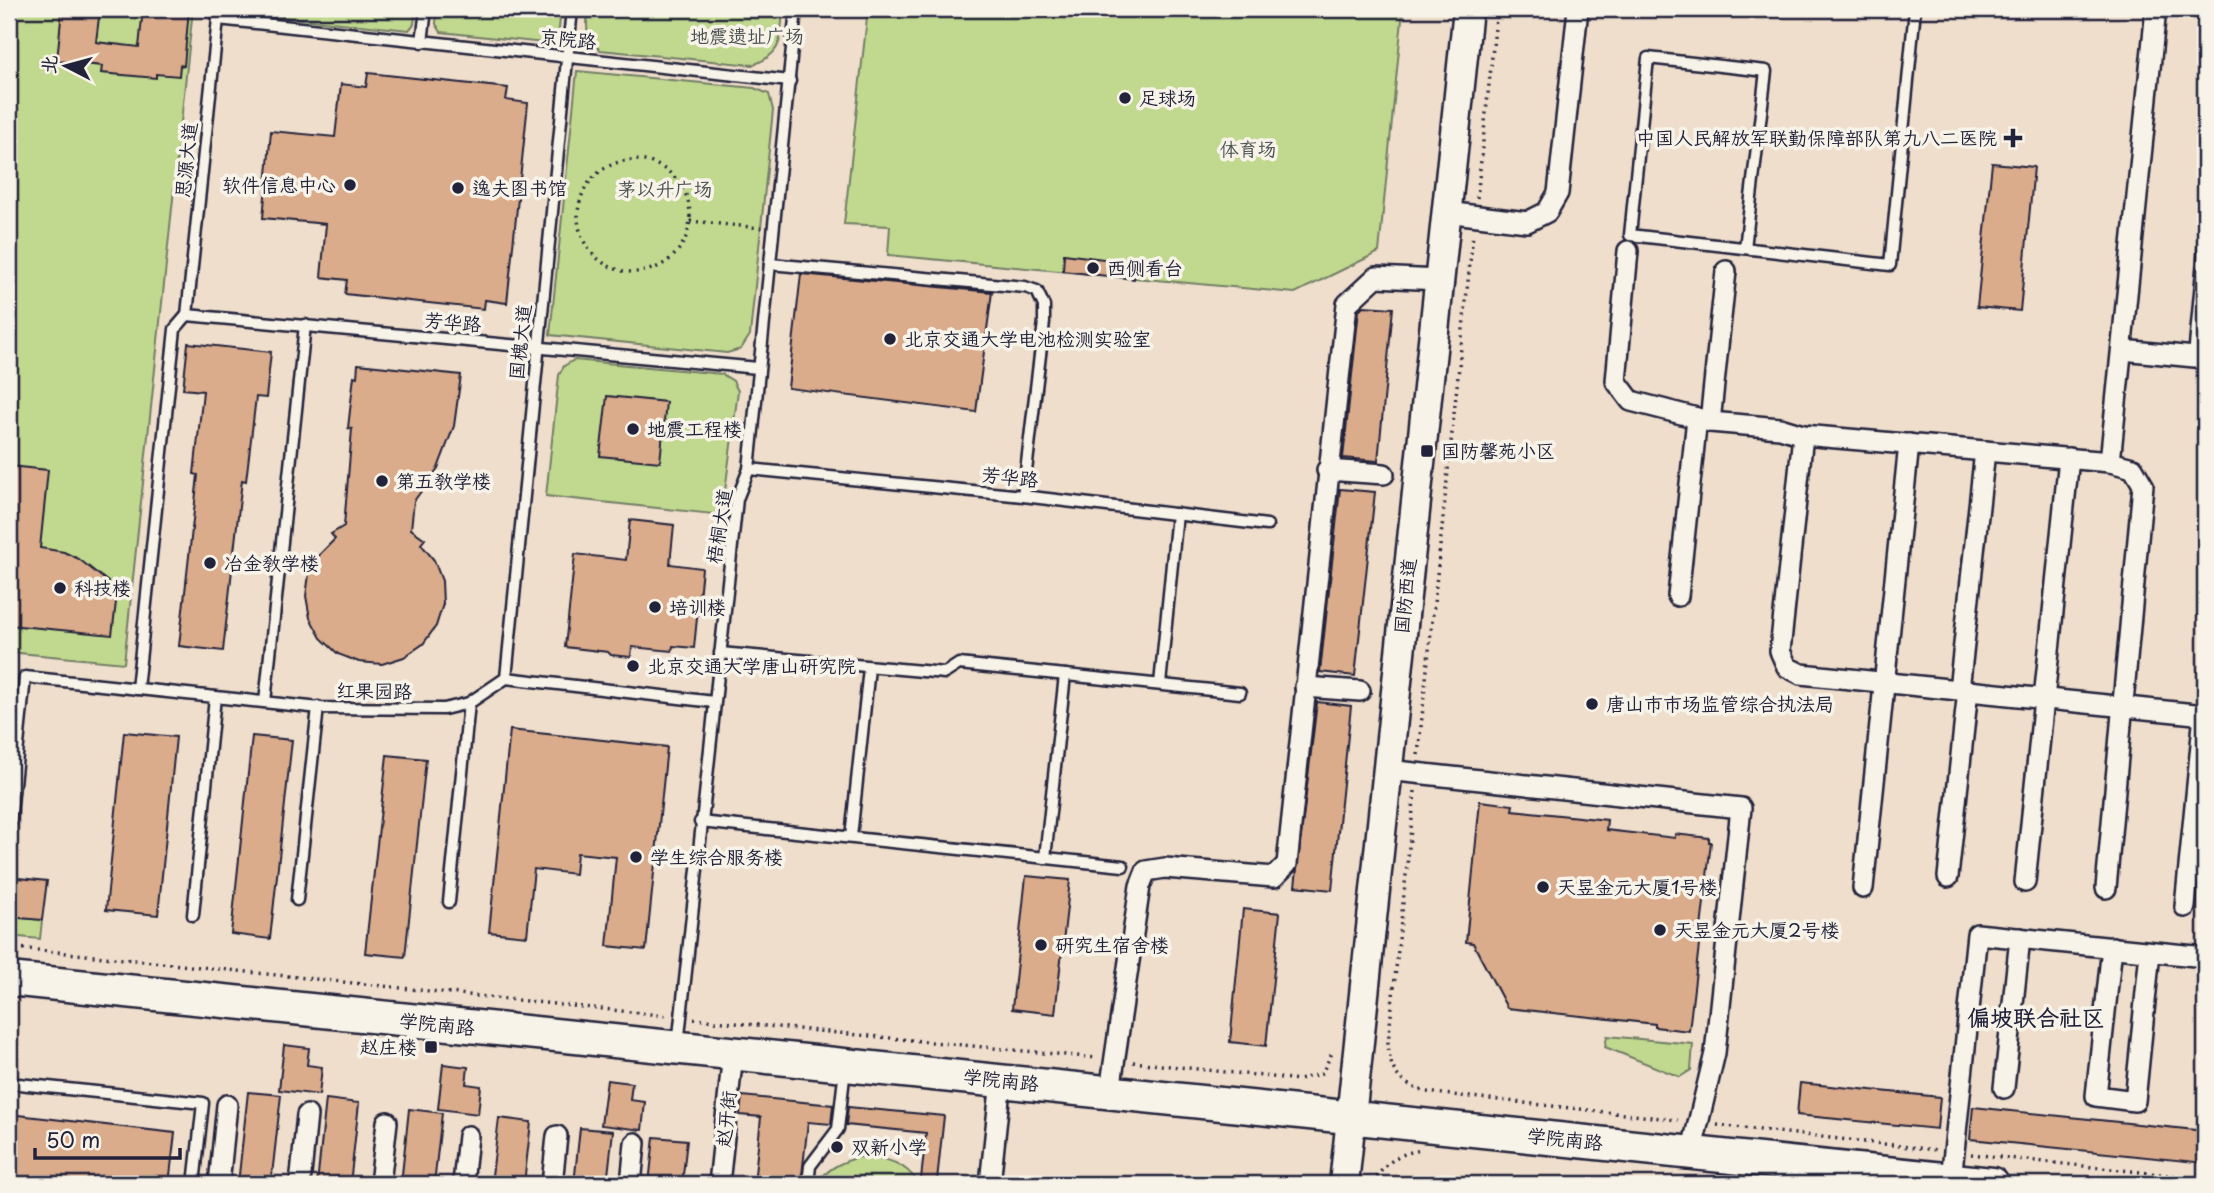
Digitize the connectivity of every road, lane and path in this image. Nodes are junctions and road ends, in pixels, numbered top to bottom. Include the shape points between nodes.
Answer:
1 (426, 9) edge
2 (572, 9) edge
3 (796, 9) edge
4 (1468, 9) edge
5 (1497, 9) edge
6 (1578, 9) edge
7 (1915, 9) edge
8 (2157, 9) edge
9 (218, 14) edge
10 (422, 42) junction
11 (567, 57) junction
12 (790, 80) junction
13 (1447, 212) junction
14 (1475, 216) junction
15 (690, 221) junction
16 (774, 230) junction
17 (2205, 238) edge
18 (1745, 248) junction
19 (1628, 251) dead end
20 (770, 264) junction
21 (1726, 271) dead end
22 (1439, 279) junction
23 (187, 315) junction
24 (305, 326) junction
25 (537, 347) junction
26 (2122, 350) junction
27 (2199, 358) edge
28 (758, 368) junction
29 (1704, 420) junction
30 (1803, 435) junction
31 (1909, 444) junction
32 (1985, 451) junction
33 (2069, 458) junction
34 (2110, 462) junction
35 (748, 470) junction
36 (1327, 470) junction
37 (1384, 474) dead end
38 (1023, 496) junction
39 (1177, 514) junction
40 (1267, 525) dead end
41 (1678, 596) dead end
42 (720, 653) junction
43 (869, 668) junction
44 (1065, 675) junction
45 (506, 678) junction
46 (1886, 683) junction
47 (1160, 684) junction
48 (1305, 687) junction
49 (137, 689) junction
50 (1964, 690) junction
51 (1360, 691) dead end
52 (1240, 693) dead end
53 (215, 697) junction
54 (2045, 698) junction
55 (265, 702) junction
56 (714, 702) junction
57 (469, 703) junction
58 (2123, 706) junction
59 (318, 708) junction
60 (2204, 715) edge
61 (1387, 770) junction
62 (1417, 773) junction
63 (701, 822) junction
64 (9, 833) edge
65 (851, 838) junction
66 (1045, 858) junction
67 (1123, 866) dead end
68 (1948, 877) dead end
69 (2025, 882) dead end
70 (1863, 888) dead end
71 (2106, 888) dead end
72 (297, 900) dead end
73 (449, 902) dead end
74 (2185, 907) dead end
75 (192, 915) dead end
76 (2020, 938) junction
77 (9, 947) edge
78 (2112, 947) junction
79 (2150, 951) junction
80 (2205, 957) edge
81 (9, 979) edge
82 (681, 1017) junction
83 (1335, 1044) dead end
84 (677, 1049) junction
85 (733, 1053) junction
86 (1114, 1060) junction
87 (845, 1065) junction
88 (1001, 1080) junction
89 (9, 1083) edge
90 (2004, 1088) dead end
91 (1110, 1091) junction
92 (227, 1105) dead end
93 (307, 1115) dead end
94 (1352, 1116) junction
95 (387, 1122) dead end
96 (1698, 1122) junction
97 (468, 1136) dead end
98 (557, 1136) dead end
99 (635, 1143) dead end
100 (1691, 1153) junction
101 (1390, 1161) dead end
102 (1969, 1176) edge
103 (1876, 1178) edge
104 (2205, 1179) edge
105 (194, 1184) edge
106 (219, 1184) edge
107 (300, 1184) edge
108 (380, 1184) edge
109 (463, 1184) edge
110 (552, 1184) edge
111 (631, 1184) edge
112 (719, 1184) edge
113 (808, 1184) edge
114 (990, 1184) edge
115 (1344, 1184) edge
116 (1374, 1184) edge

1 - 10 lane
2 - 11 lane, 国槐大道
3 - 12 lane, 梧桐大道
4 - 13 street, 国防西道
5 - 14 path
6 - 14 street via 1558,193 1547,212 1527,222
7 - 18 lane via 1890,265
8 - 26 street
9 - 10 lane, 京院路
9 - 23 lane, 思源大道
10 - 11 lane, 京院路
11 - 12 lane, 京院路
11 - 25 lane, 国槐大道
12 - 16 lane, 梧桐大道
13 - 14 street
13 - 22 street, 国防西道
14 - 62 path
15 - 15 path via 676,253 646,271 628,272 609,267 594,256 583,239 579,201 602,170 619,161 639,160 671,173 689,203
15 - 16 path
16 - 20 lane, 梧桐大道
17 - 27 lane
18 - 18 lane via 1630,235 1648,58 1766,71
19 - 29 street via 1616,381 1631,401
20 - 28 lane, 梧桐大道
20 - 38 lane via 1037,291 1044,306 1044,322
21 - 29 street
22 - 36 street via 1376,277 1347,304
22 - 61 street, 国防西道
23 - 24 lane, 芳华路
23 - 49 lane, 思源大道 via 175,329
24 - 25 lane, 芳华路
24 - 55 lane
25 - 28 lane, 芳华路
25 - 45 lane, 国槐大道
26 - 27 street
26 - 34 street
28 - 35 lane, 梧桐大道
29 - 30 street
29 - 41 street
30 - 31 street
30 - 46 street via 1780,651 1787,667 1801,674
31 - 32 street
31 - 46 street
32 - 33 street
32 - 50 street
33 - 34 street
33 - 54 street
34 - 58 street via 2133,468 2143,485
35 - 38 lane, 芳华路
35 - 42 lane, 梧桐大道 via 737,499
36 - 37 street
36 - 48 street
38 - 39 lane, 芳华路
39 - 40 lane, 芳华路
39 - 47 lane
42 - 43 lane
42 - 56 lane, 梧桐大道
43 - 44 lane via 945,673 959,664
43 - 65 lane
44 - 47 lane
44 - 66 lane
45 - 56 lane
45 - 57 lane, 红果园路
46 - 50 street
46 - 70 street
47 - 52 lane
48 - 51 street
48 - 86 street via 1287,864 1275,877 1165,868 1146,872
49 - 53 lane, 红果园路
49 - 64 lane, 红果园路 via 25,677
50 - 54 street
50 - 68 street
53 - 55 lane, 红果园路
53 - 75 lane
54 - 58 street
54 - 69 street
55 - 59 lane, 红果园路
56 - 63 lane, 梧桐大道
57 - 59 lane, 红果园路 via 444,709
57 - 73 lane
58 - 60 street
58 - 71 street
59 - 72 lane
60 - 74 street
61 - 62 street
61 - 94 street, 国防西道
62 - 96 path via 1388,1044 1390,1063 1399,1078 1426,1092
62 - 96 street via 1741,808 1715,1053
63 - 65 lane
63 - 82 lane, 梧桐大道
65 - 66 lane
66 - 67 lane
76 - 78 street
76 - 90 street
76 - 102 street via 1977,934
77 - 82 path
78 - 79 street
78 - 79 street via 2096,1096 2135,1101
79 - 80 street
81 - 84 main road, 学院南路
82 - 84 lane, 梧桐大道
82 - 86 path
83 - 86 path via 1322,1073 1300,1080
84 - 85 main road, 学院南路
85 - 87 main road, 学院南路
85 - 112 street, 赵开街
86 - 91 street
87 - 88 main road, 学院南路
87 - 113 lane via 838,1129 810,1166
88 - 91 main road, 学院南路
88 - 114 street
89 - 105 lane via 203,1103
91 - 94 main road, 学院南路
92 - 106 street
93 - 107 street
94 - 100 main road, 学院南路
94 - 115 street, 国防西道
95 - 108 street
96 - 100 street
96 - 102 path
97 - 109 street
98 - 110 street
99 - 111 street
100 - 103 main road, 学院南路
101 - 116 path
102 - 103 main road, 学院南路
102 - 104 path

